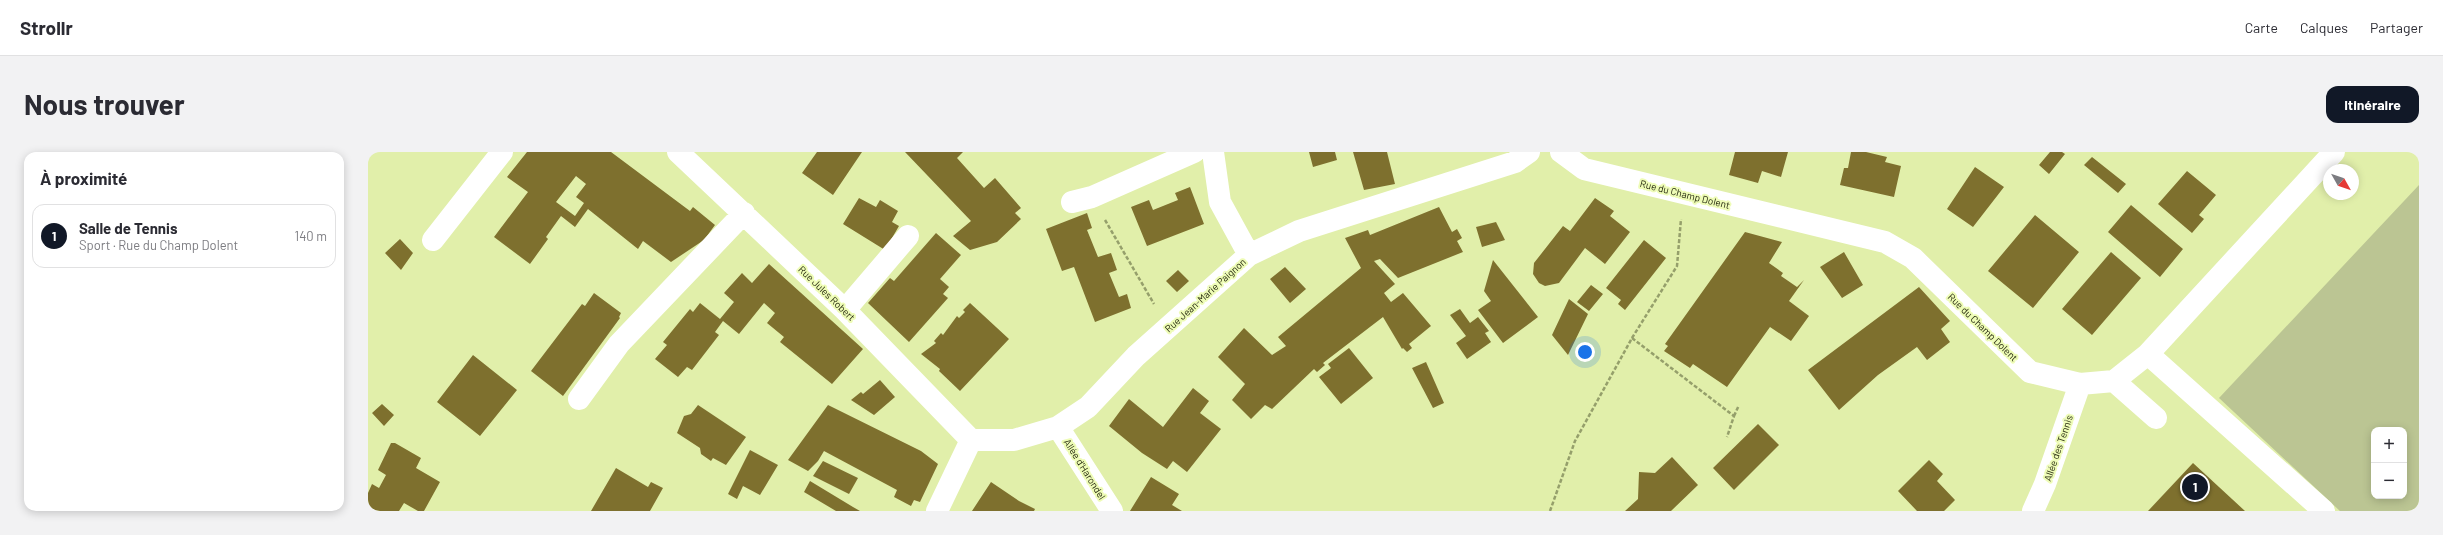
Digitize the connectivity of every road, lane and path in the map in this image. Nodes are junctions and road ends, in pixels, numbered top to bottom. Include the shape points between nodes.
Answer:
1 (502, 152) edge
2 (678, 152) edge
3 (1194, 152) edge
4 (1213, 152) edge
5 (1529, 152) edge
6 (1561, 152) edge
7 (2334, 152) edge
8 (1684, 194) junction
9 (1082, 200) joint
10 (744, 213) junction
11 (908, 236) dead end
12 (433, 240) dead end
13 (1249, 255) junction
14 (845, 310) junction
15 (1168, 328) junction
16 (1632, 338) junction
17 (2148, 354) junction
18 (2114, 381) junction
19 (2080, 384) junction
20 (579, 398) dead end
21 (1739, 405) dead end
22 (1734, 416) junction
23 (2156, 418) dead end
24 (1058, 427) junction
25 (1727, 437) dead end
26 (971, 440) junction
27 (937, 511) edge
28 (1112, 511) edge
29 (1550, 511) edge
30 (2033, 511) edge
31 (2324, 511) edge

1 - 12 street
2 - 10 street, Rue Jules Robert
3 - 9 street
4 - 13 street via 1220,202
5 - 13 street, Rue Jean-Marie Paignon via 1515,162 1299,231
6 - 8 street, Rue du Champ Dolent via 1584,169
7 - 17 street
8 - 16 path via 1677,266
8 - 19 street, Rue du Champ Dolent via 1885,242 1913,258 2030,372
9 - 15 path
10 - 14 street, Rue Jules Robert
10 - 20 street via 619,344
11 - 14 street
13 - 15 street, Rue Jean-Marie Paignon
14 - 26 street, Rue Jules Robert
15 - 24 street, Rue Jean-Marie Paignon via 1136,356 1088,407
16 - 22 path
16 - 29 path via 1575,441
17 - 18 street
17 - 31 street
18 - 19 street, Rue du Champ Dolent
18 - 23 street
19 - 30 street, Allée des Tennis
21 - 22 path
22 - 25 path
24 - 26 street, Rue Jean-Marie Paignon via 1014,440
24 - 28 street, Allée d'Harondel
26 - 27 street

